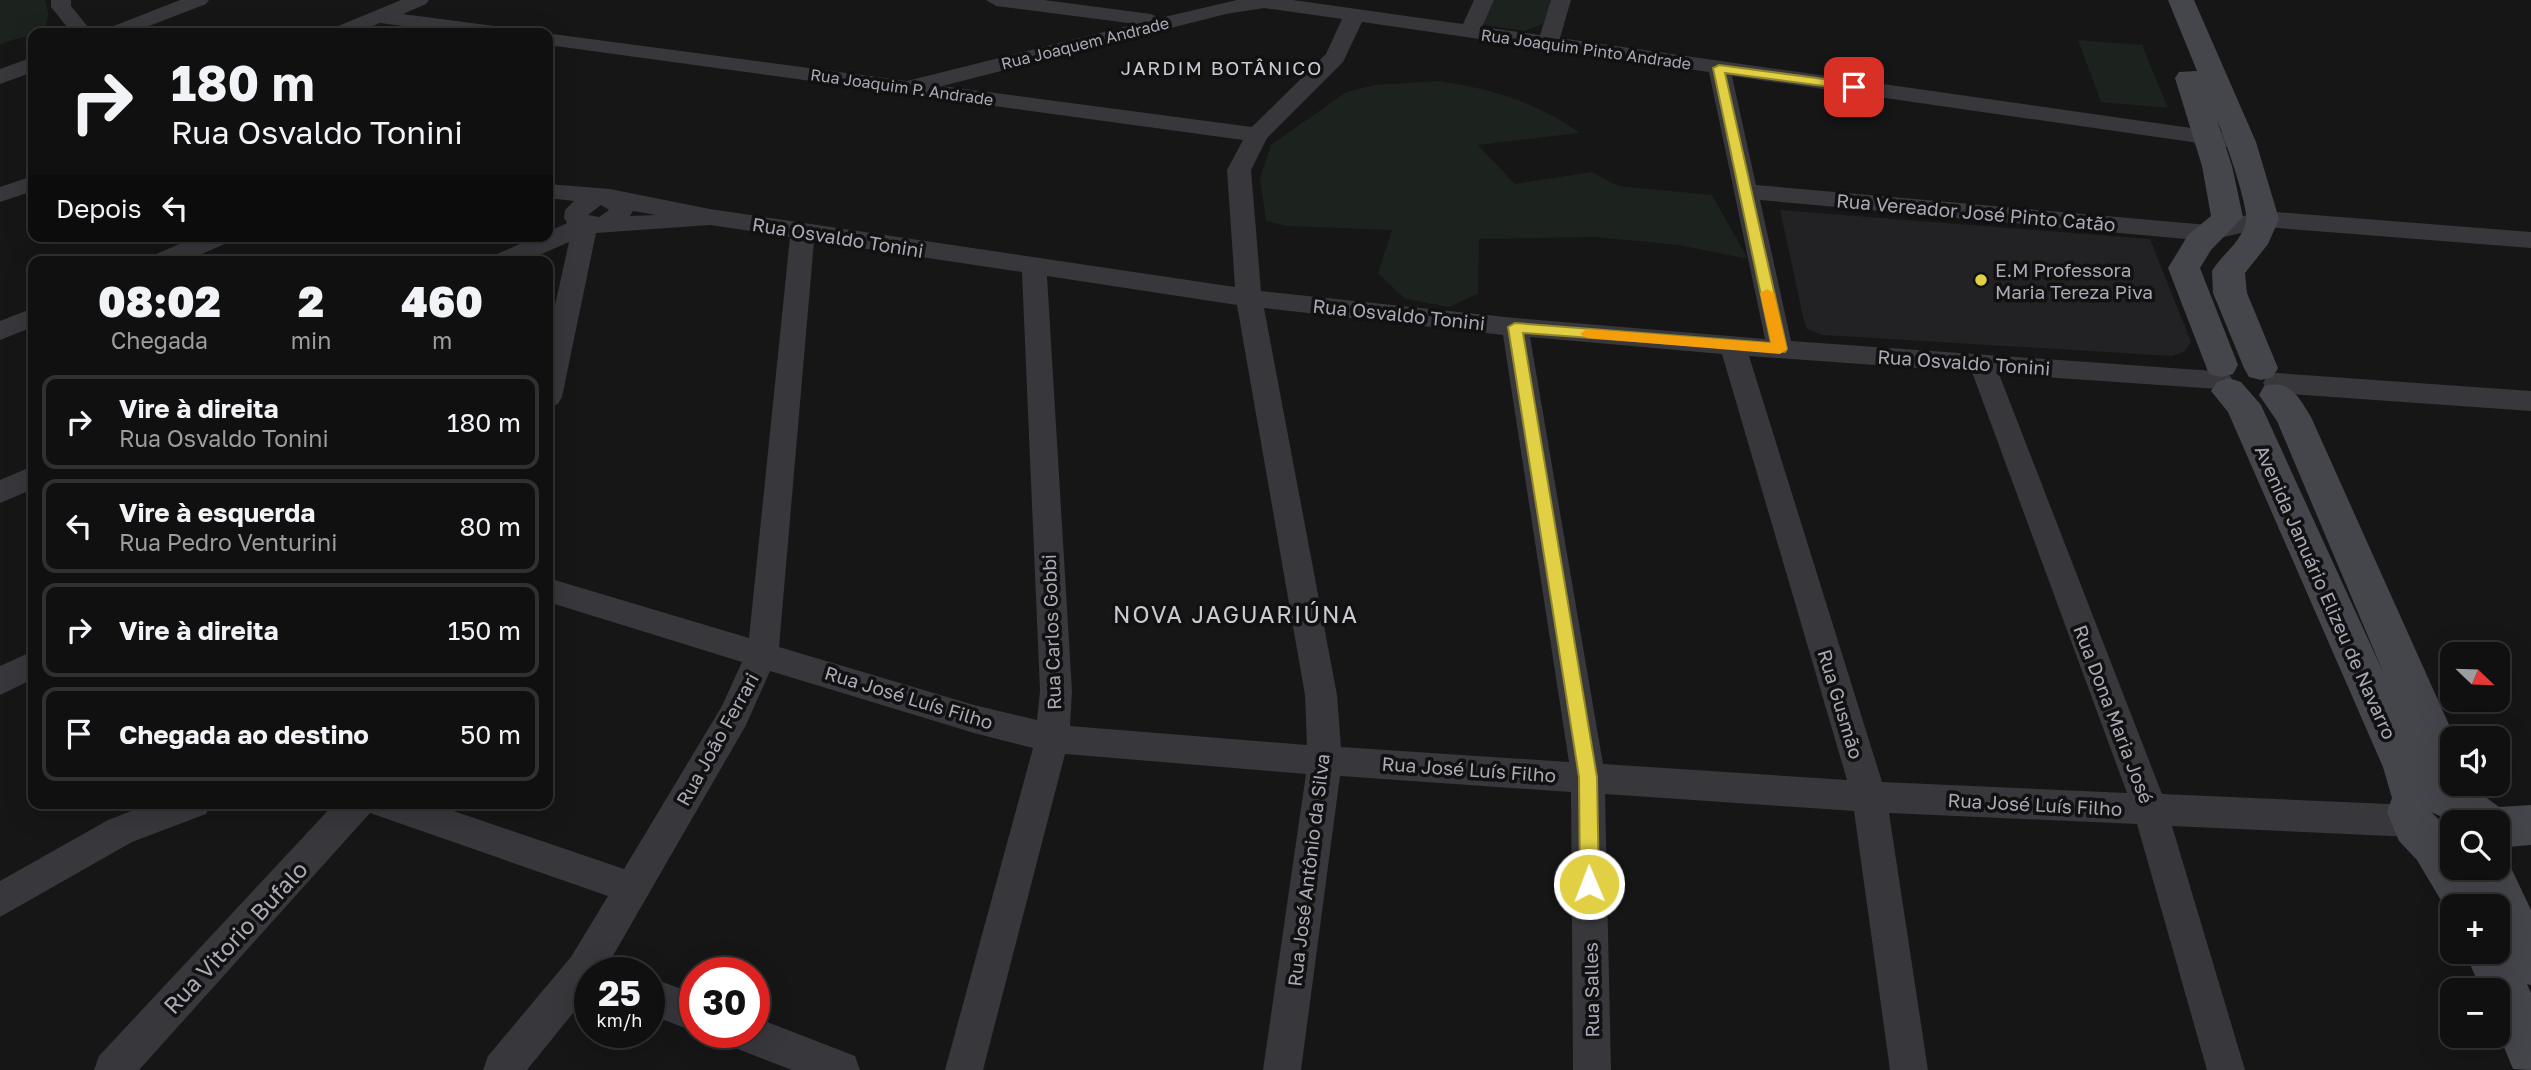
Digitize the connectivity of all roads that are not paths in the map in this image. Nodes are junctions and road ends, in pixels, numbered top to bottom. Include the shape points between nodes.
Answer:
1 (61, 0) edge
2 (199, 0) edge
3 (419, 0) edge
4 (996, 0) edge
5 (1484, 0) edge
6 (1561, 0) edge
7 (2161, 0) edge
8 (2181, 0) edge
9 (1264, 1) edge
10 (1079, 11) junction
11 (1355, 15) junction
12 (379, 17) junction
13 (1168, 23) junction
14 (79, 28) edge
15 (126, 28) edge
16 (351, 28) edge
17 (464, 28) edge
18 (1470, 31) junction
19 (553, 40) edge
20 (1548, 43) junction
21 (1081, 44) junction
22 (28, 66) edge
23 (1719, 68) junction
24 (0, 77) edge
25 (906, 88) junction
26 (1257, 135) junction
27 (2208, 137) junction
28 (2241, 142) junction
29 (28, 185) edge
30 (1744, 191) junction
31 (553, 192) edge
32 (0, 195) edge
33 (612, 199) junction
34 (553, 200) edge
35 (710, 217) junction
36 (2263, 219) junction
37 (589, 222) junction
38 (803, 231) junction
39 (2208, 233) junction
40 (553, 239) edge
41 (2531, 240) edge
42 (206, 242) edge
43 (545, 242) edge
44 (174, 256) edge
45 (515, 256) edge
46 (1034, 267) junction
47 (1249, 298) junction
48 (28, 319) edge
49 (1515, 327) junction
50 (0, 331) edge
51 (1733, 346) junction
52 (1780, 349) junction
53 (1982, 363) junction
54 (553, 376) edge
55 (2223, 378) junction
56 (2272, 382) junction
57 (2527, 408) edge
58 (28, 479) edge
59 (0, 492) edge
60 (553, 591) edge
61 (763, 652) junction
62 (28, 667) edge
63 (0, 681) edge
64 (1052, 738) junction
65 (1325, 759) junction
66 (1588, 777) junction
67 (1869, 797) junction
68 (178, 809) edge
69 (352, 809) edge
70 (401, 809) edge
71 (2150, 809) junction
72 (2446, 810) edge
73 (2450, 810) edge
74 (2440, 816) edge
75 (2510, 823) edge
76 (2531, 825) edge
77 (2531, 845) edge
78 (2510, 846) edge
79 (2493, 880) edge
80 (632, 888) junction
81 (0, 900) edge
82 (596, 957) edge
83 (2531, 962) edge
84 (2494, 964) edge
85 (574, 988) edge
86 (770, 1042) edge
87 (2531, 1051) edge
88 (113, 1070) edge
89 (502, 1070) edge
90 (841, 1070) edge
91 (964, 1070) edge
92 (1282, 1070) edge
93 (1592, 1070) edge
94 (1909, 1070) edge
95 (2226, 1070) edge

1 - 14 street via 61,7
2 - 15 street
3 - 12 street
4 - 10 street
5 - 18 street
6 - 20 street
7 - 27 street, Avenida Januário Elizeu de Navarro
8 - 28 street
9 - 11 street, Rua Joaquim Pinto Andrade
9 - 13 street, Rua Joaquem Andrade
10 - 13 street
10 - 21 street via 1090,30
11 - 18 street, Rua Joaquim Pinto Andrade
11 - 26 street, Rua José Antônio da Silva via 1335,57
12 - 16 street
12 - 17 street
13 - 21 street, Rua Joaquem Andrade
18 - 20 street, Rua Joaquim Pinto Andrade
19 - 25 street, Rua Joaquim P. Andrade
20 - 23 street, Rua Joaquim Pinto Andrade
21 - 25 street, Rua Joaquem Andrade
22 - 24 street
23 - 27 street, Rua Joaquim Pinto Andrade
23 - 30 street
25 - 26 street, Rua Joaquim P. Andrade
26 - 47 street, Rua José Antônio da Silva via 1239,170
27 - 28 street, Rua Joaquim Pinto Andrade
27 - 39 street, Avenida Januário Elizeu de Navarro via 2227,217 2221,227
28 - 36 street
29 - 32 street
30 - 39 street, Rua Vereador José Pinto Catão
30 - 52 street
31 - 33 street, Rua Osvaldo Tonini
33 - 35 street, Rua Osvaldo Tonini
33 - 37 street via 581,205
33 - 37 street via 622,211
34 - 37 street
35 - 37 street, Rua Osvaldo Tonini
35 - 38 street, Rua Osvaldo Tonini
36 - 39 street, Rua Vereador José Pinto Catão
36 - 41 street
36 - 56 street, Avenida Januário Elizeu de Navarro via 2248,250 2228,271 2230,293
37 - 40 street
37 - 54 street
38 - 46 street, Rua Osvaldo Tonini
38 - 61 street, Rua João Ferrari
39 - 55 street, Avenida Januário Elizeu de Navarro via 2184,268
42 - 44 street
43 - 45 street
46 - 47 street, Rua Osvaldo Tonini
46 - 64 street, Rua Carlos Gobbi via 1056,691
47 - 49 street, Rua Osvaldo Tonini
47 - 65 street, Rua José Antônio da Silva via 1321,695
48 - 50 street
49 - 51 street, Rua Osvaldo Tonini
49 - 66 street, Rua Salles
51 - 52 street, Rua Osvaldo Tonini
51 - 67 street, Rua Gusmão
52 - 53 street, Rua Osvaldo Tonini
53 - 55 street, Rua Osvaldo Tonini
53 - 71 street, Rua Dona Maria José
55 - 56 street via 2235,361
55 - 72 street, Avenida Januário Elizeu de Navarro via 2243,405 2404,767
56 - 57 street
56 - 73 street, Avenida Januário Elizeu de Navarro via 2293,417
58 - 59 street
60 - 61 street, Rua José Luís Filho
61 - 64 street, Rua José Luís Filho via 974,719
61 - 80 street, Rua João Ferrari via 734,715
62 - 63 street
64 - 65 street, Rua José Luís Filho
64 - 91 street, Rua Carlos Gobbi
65 - 66 street, Rua José Luís Filho
65 - 92 street, Rua José Antônio da Silva
66 - 67 street, Rua José Luís Filho
66 - 93 street, Rua Salles
67 - 71 street, Rua José Luís Filho
67 - 94 street, Rua Gusmão
68 - 81 street via 120,831
69 - 88 street, Rua Vitorio Bufalo
70 - 80 street
71 - 74 street, Rua José Luís Filho
71 - 95 street, Rua Dona Maria José
75 - 76 street
77 - 78 street
79 - 83 street
80 - 82 street, Rua João Ferrari
84 - 87 street
85 - 89 street, Rua João Ferrari
86 - 90 street

